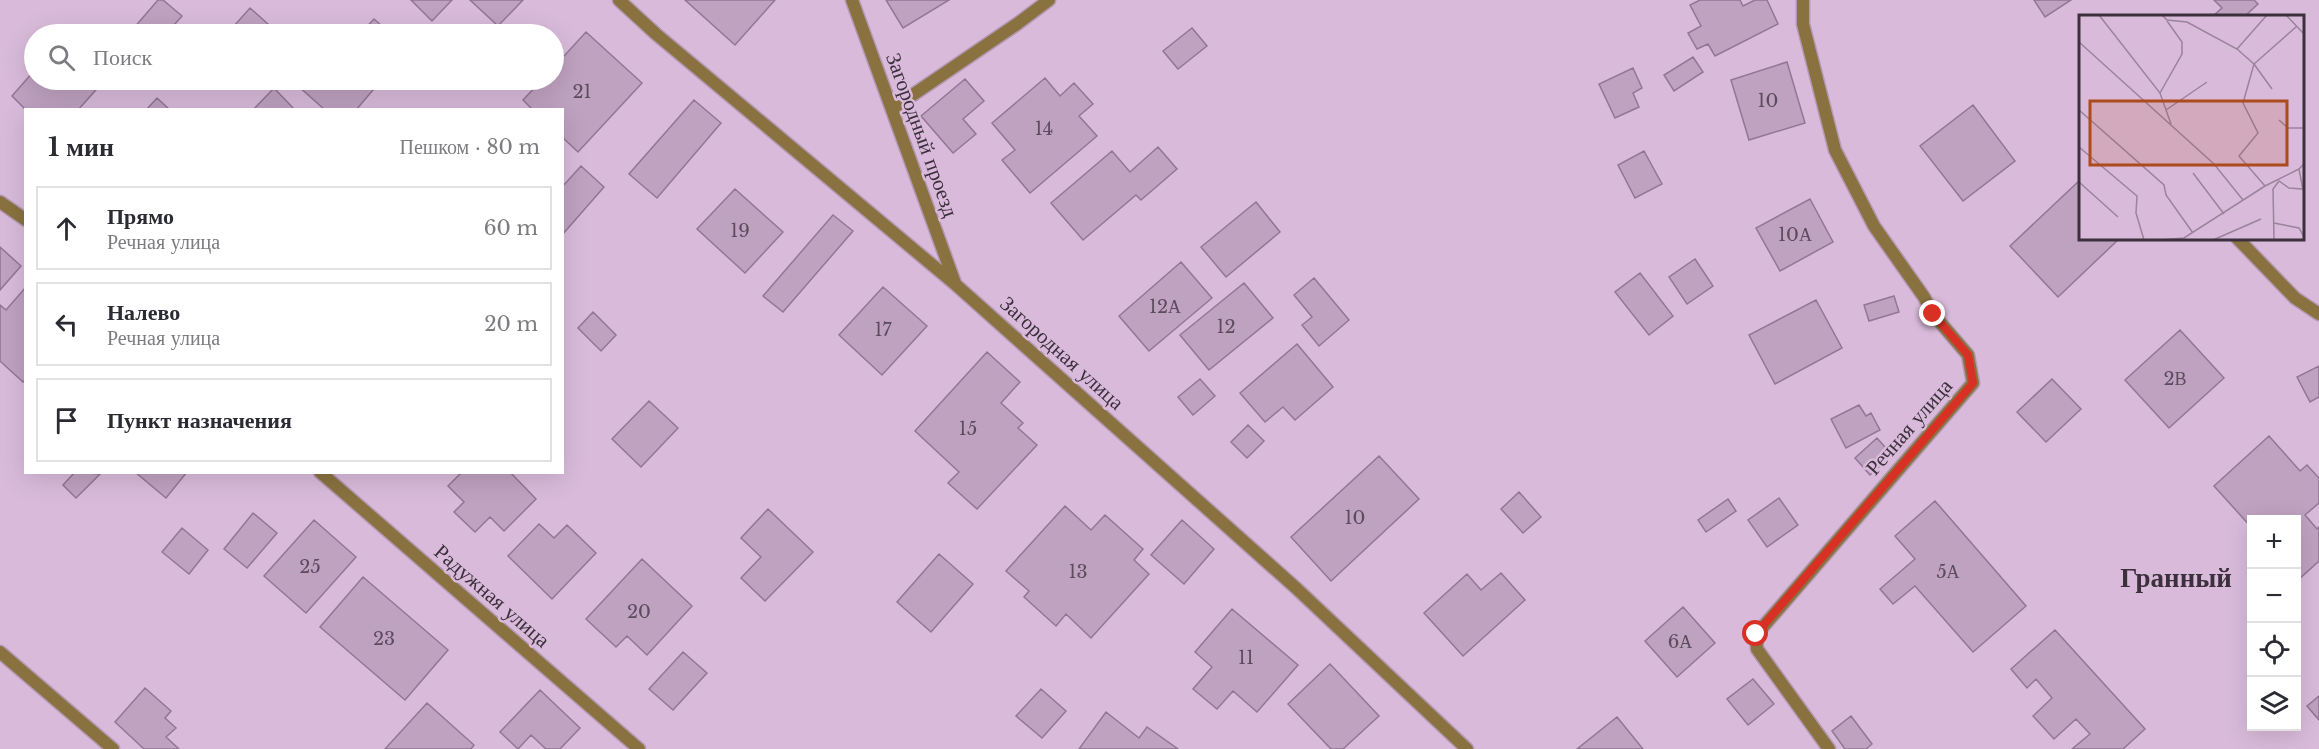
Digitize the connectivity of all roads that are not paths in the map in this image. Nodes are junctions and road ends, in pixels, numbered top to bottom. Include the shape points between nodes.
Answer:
1 (619, 0) edge
2 (852, 0) edge
3 (1049, 0) edge
4 (1803, 0) edge
5 (892, 109) junction
6 (0, 202) edge
7 (24, 219) edge
8 (2239, 240) edge
9 (955, 284) junction
10 (2319, 314) edge
11 (322, 474) edge
12 (0, 652) edge
13 (112, 749) edge
14 (639, 749) edge
15 (1467, 749) edge
16 (1829, 749) edge

1 - 9 street, Загородная улица
2 - 5 street, Загородный проезд
3 - 5 street
4 - 16 street, Речная улица via 1803,24 1835,150 1874,226 1933,314 1968,355 1973,383 1756,634 1757,649
5 - 9 street, Загородный проезд
6 - 7 street
8 - 10 street via 2295,298
9 - 15 street, Загородная улица via 1296,588
11 - 14 street, Радужная улица
12 - 13 street

